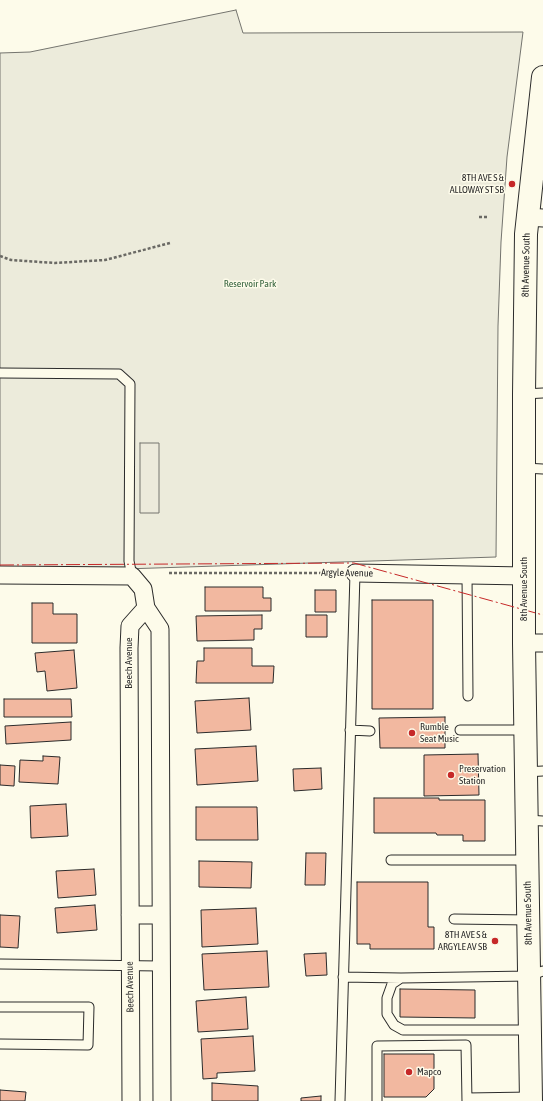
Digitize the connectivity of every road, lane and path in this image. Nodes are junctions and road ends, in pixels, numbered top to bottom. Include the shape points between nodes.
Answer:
1 (543, 78) edge
2 (479, 217) dead end
3 (487, 217) dead end
4 (535, 218) edge
5 (170, 243) dead end
6 (0, 256) edge
7 (0, 373) edge
8 (534, 394) edge
9 (534, 469) edge
10 (169, 573) dead end
11 (355, 573) junction
12 (0, 575) edge
13 (467, 575) junction
14 (132, 576) junction
15 (525, 576) junction
16 (146, 608) junction
17 (534, 643) edge
18 (468, 696) dead end
19 (350, 730) junction
20 (460, 730) dead end
21 (525, 730) junction
22 (370, 731) dead end
23 (534, 771) edge
24 (535, 821) edge
25 (391, 860) dead end
26 (527, 860) junction
27 (130, 915) junction
28 (160, 915) junction
29 (454, 919) dead end
30 (529, 920) junction
31 (0, 964) edge
32 (130, 966) junction
33 (160, 966) junction
34 (536, 974) edge
35 (343, 977) junction
36 (401, 978) junction
37 (0, 1007) edge
38 (530, 1030) junction
39 (0, 1044) edge
40 (534, 1093) edge
41 (467, 1099) edge
42 (131, 1101) edge
43 (162, 1101) edge
44 (340, 1101) edge
45 (377, 1101) edge

1 - 4 main road, 8th Avenue South
2 - 3 path
4 - 8 main road, 8th Avenue South
5 - 6 path via 105,260 55,263 11,260
7 - 14 lane via 119,374 130,384 129,561
8 - 9 main road, 8th Avenue South
9 - 15 main road, 8th Avenue South
10 - 11 path, Argyle Avenue
11 - 13 street, Argyle Avenue
11 - 19 lane
12 - 14 street
13 - 15 street, Argyle Avenue
13 - 18 lane
14 - 16 street via 143,589
15 - 17 main road, 8th Avenue South
16 - 27 street, Beech Avenue via 130,626
16 - 28 street via 160,629
17 - 21 main road, 8th Avenue South
19 - 22 lane
19 - 35 lane
20 - 21 lane
21 - 23 main road, 8th Avenue South
23 - 24 main road, 8th Avenue South
24 - 26 main road, 8th Avenue South
25 - 26 lane
26 - 30 main road, 8th Avenue South
27 - 28 street
27 - 32 street, Beech Avenue
28 - 33 street
29 - 30 lane
30 - 34 main road, 8th Avenue South
31 - 32 lane
32 - 33 lane
32 - 42 street, Beech Avenue
33 - 43 street
34 - 36 lane
34 - 38 main road, 8th Avenue South
35 - 36 lane
35 - 44 lane
36 - 38 lane via 392,984 387,998 387,1014 394,1025 403,1030
37 - 39 lane via 89,1007 89,1015 88,1045
38 - 40 main road, 8th Avenue South
40 - 41 lane
41 - 45 lane via 466,1045 377,1046

